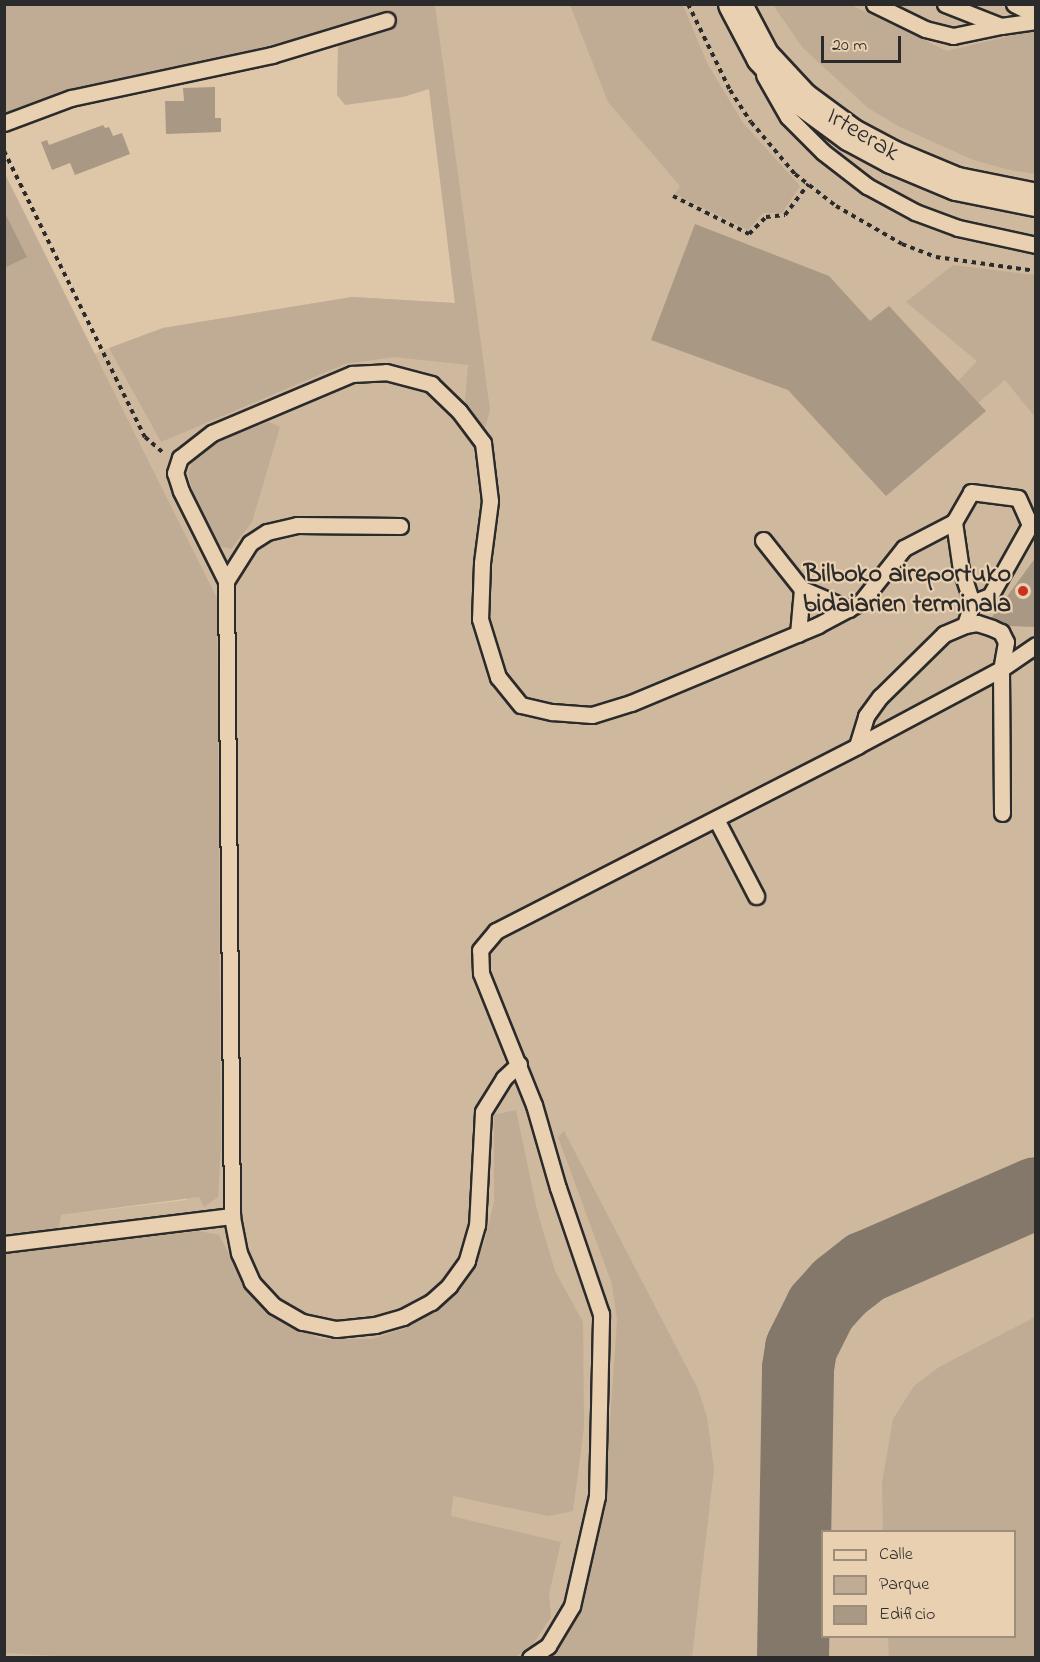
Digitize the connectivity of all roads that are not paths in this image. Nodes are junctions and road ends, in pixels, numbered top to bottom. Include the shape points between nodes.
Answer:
1 (874, 4) edge
2 (945, 4) edge
3 (1014, 4) edge
4 (736, 8) edge
5 (1035, 15) edge
6 (387, 20) dead end
7 (1035, 21) edge
8 (1000, 26) junction
9 (4, 123) edge
10 (1035, 200) edge
11 (1035, 244) edge
12 (954, 522) junction
13 (1033, 524) edge
14 (400, 526) dead end
15 (763, 540) dead end
16 (226, 581) junction
17 (802, 589) junction
18 (972, 603) junction
19 (849, 609) junction
20 (965, 625) junction
21 (798, 633) junction
22 (1035, 645) edge
23 (1001, 669) junction
24 (856, 746) junction
25 (1002, 813) dead end
26 (716, 819) junction
27 (756, 896) dead end
28 (519, 1064) junction
29 (232, 1216) junction
30 (4, 1244) edge
31 (530, 1658) edge

1 - 8 lane via 925,29 953,36
2 - 8 lane
3 - 5 lane
4 - 10 street, Irteerak via 763,57 802,99 851,135 957,184
4 - 11 lane via 757,62 788,117 823,152 867,186 915,212 958,228
6 - 9 lane via 272,55 71,98
7 - 8 lane
12 - 13 lane via 971,492 1018,498
12 - 18 lane via 961,570
12 - 19 lane via 904,548 861,602
13 - 18 lane via 990,596
14 - 16 lane via 297,525 267,531 250,543
15 - 17 lane
16 - 21 lane via 180,491 175,473 180,458 212,433 352,374 386,372 431,384 459,411 483,443 490,501 480,619 498,677 521,705 592,716
16 - 29 lane
17 - 19 lane
17 - 21 lane
18 - 20 lane
19 - 21 lane
20 - 23 lane via 977,623 1001,632 1006,642
20 - 24 lane via 944,634 880,697 866,716
22 - 23 lane
23 - 24 lane
23 - 25 lane
24 - 26 lane
26 - 27 lane
26 - 28 lane via 496,931 480,950 481,973
28 - 29 lane via 504,1077 483,1112 477,1225 467,1261 431,1302 403,1317 336,1329 302,1322 274,1306 252,1282 239,1253
28 - 31 lane via 601,1314 597,1496 572,1606 548,1646
29 - 30 lane

